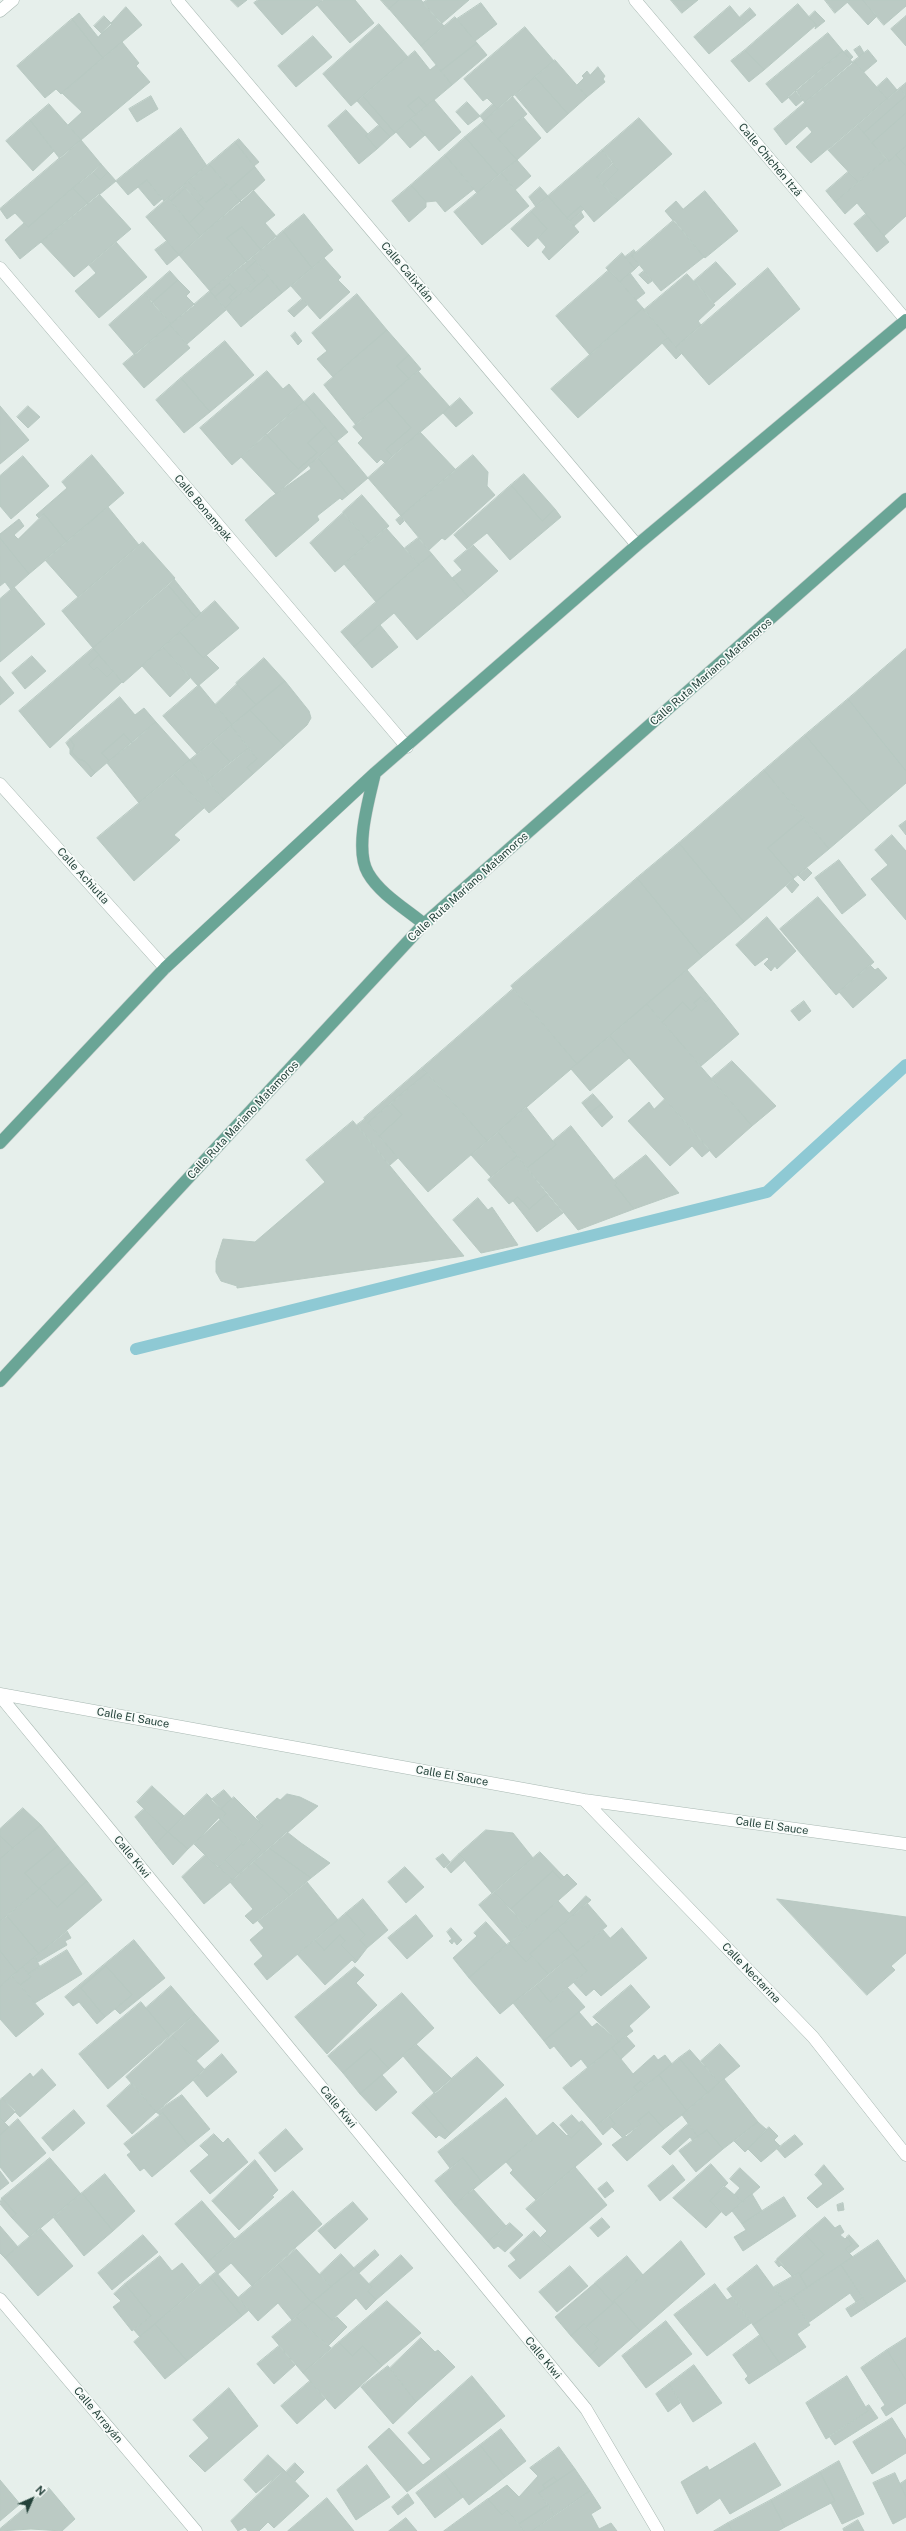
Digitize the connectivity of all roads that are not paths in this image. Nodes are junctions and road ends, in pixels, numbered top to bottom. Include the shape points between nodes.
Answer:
1 (13, 0) edge
2 (177, 0) edge
3 (635, 0) edge
4 (0, 11) edge
5 (0, 268) edge
6 (906, 320) edge
7 (906, 499) edge
8 (637, 545) junction
9 (407, 747) junction
10 (374, 773) junction
11 (0, 784) edge
12 (424, 924) junction
13 (165, 968) junction
14 (0, 1143) edge
15 (0, 1381) edge
16 (0, 1695) edge
17 (584, 1800) junction
18 (906, 1844) edge
19 (906, 2155) edge
20 (0, 2299) edge
21 (196, 2531) edge
22 (658, 2531) edge

1 - 4 street
2 - 8 street, Calle Calixtlán
3 - 6 street, Calle Chichén Itzá
5 - 9 street, Calle Bonampak
6 - 8 main road
7 - 12 main road, Calle Ruta Mariano Matamoros
8 - 9 main road
9 - 10 main road
10 - 12 main road via 363,830 367,872 382,890
10 - 13 main road
11 - 13 street, Calle Achiutla
12 - 15 main road, Calle Ruta Mariano Matamoros
13 - 14 main road
16 - 17 street, Calle El Sauce
16 - 22 street, Calle Kiwi via 586,2409
17 - 18 street, Calle El Sauce
17 - 19 street, Calle Nectarina via 814,2037
20 - 21 street, Calle Arrayán

